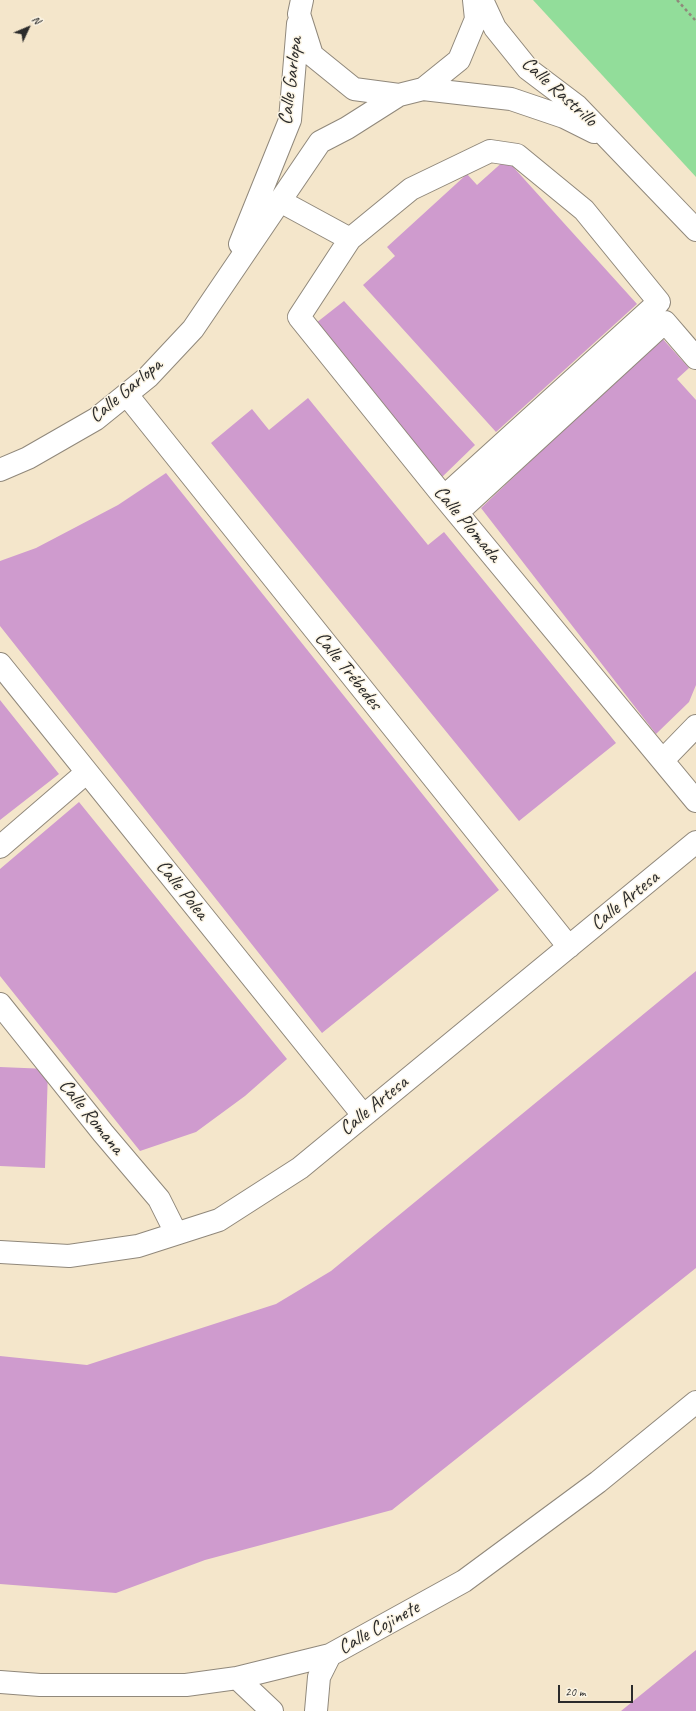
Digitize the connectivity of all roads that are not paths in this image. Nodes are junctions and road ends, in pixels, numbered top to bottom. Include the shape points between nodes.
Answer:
1 (474, 0) edge
2 (482, 0) edge
3 (300, 7) edge
4 (423, 89) junction
5 (399, 95) junction
6 (613, 142) junction
7 (280, 201) junction
8 (696, 230) edge
9 (350, 239) junction
10 (226, 280) junction
11 (696, 358) edge
12 (127, 394) junction
13 (0, 470) edge
14 (451, 505) junction
15 (0, 664) edge
16 (696, 726) edge
17 (663, 760) junction
18 (87, 772) junction
19 (696, 801) edge
20 (696, 842) edge
21 (0, 847) edge
22 (569, 947) junction
23 (0, 1004) edge
24 (363, 1116) junction
25 (176, 1233) junction
26 (0, 1252) edge
27 (696, 1402) edge
28 (330, 1655) junction
29 (237, 1678) junction
30 (0, 1682) edge
31 (272, 1711) edge
32 (316, 1711) edge

1 - 4 street via 476,19 459,60
2 - 6 street, Calle Rastrillo via 495,28 528,69 577,106
3 - 5 street via 312,55 354,90
3 - 10 street, Calle Garlopa via 290,120
4 - 5 street
4 - 6 street, Calle Rastrillo via 511,99 564,117
5 - 7 street, Calle Garlopa via 320,142
6 - 8 street, Calle Rastrillo
7 - 9 street
7 - 10 street, Calle Garlopa
9 - 14 street, Calle Plomada via 299,317
9 - 14 street via 411,189 490,151 517,155 584,210 659,302
10 - 12 street, Calle Garlopa via 193,328 148,377
11 - 14 street via 665,322
12 - 13 street, Calle Garlopa via 96,419 28,458
12 - 22 street, Calle Trébedes
14 - 17 street, Calle Plomada
15 - 18 street, Calle Polea
16 - 17 street
17 - 19 street, Calle Plomada
18 - 21 street
18 - 24 street, Calle Polea
20 - 22 street, Calle Artesa
22 - 24 street, Calle Artesa
23 - 25 street, Calle Romana via 159,1199
24 - 25 street, Calle Artesa via 300,1168 219,1220
25 - 26 street, Calle Artesa via 138,1246 69,1256
27 - 28 street, Calle Cojinete via 598,1482 464,1581
28 - 29 street, Calle Cojinete
28 - 32 street via 319,1677
29 - 30 street, Calle Cojinete via 186,1685 40,1685
29 - 31 street

